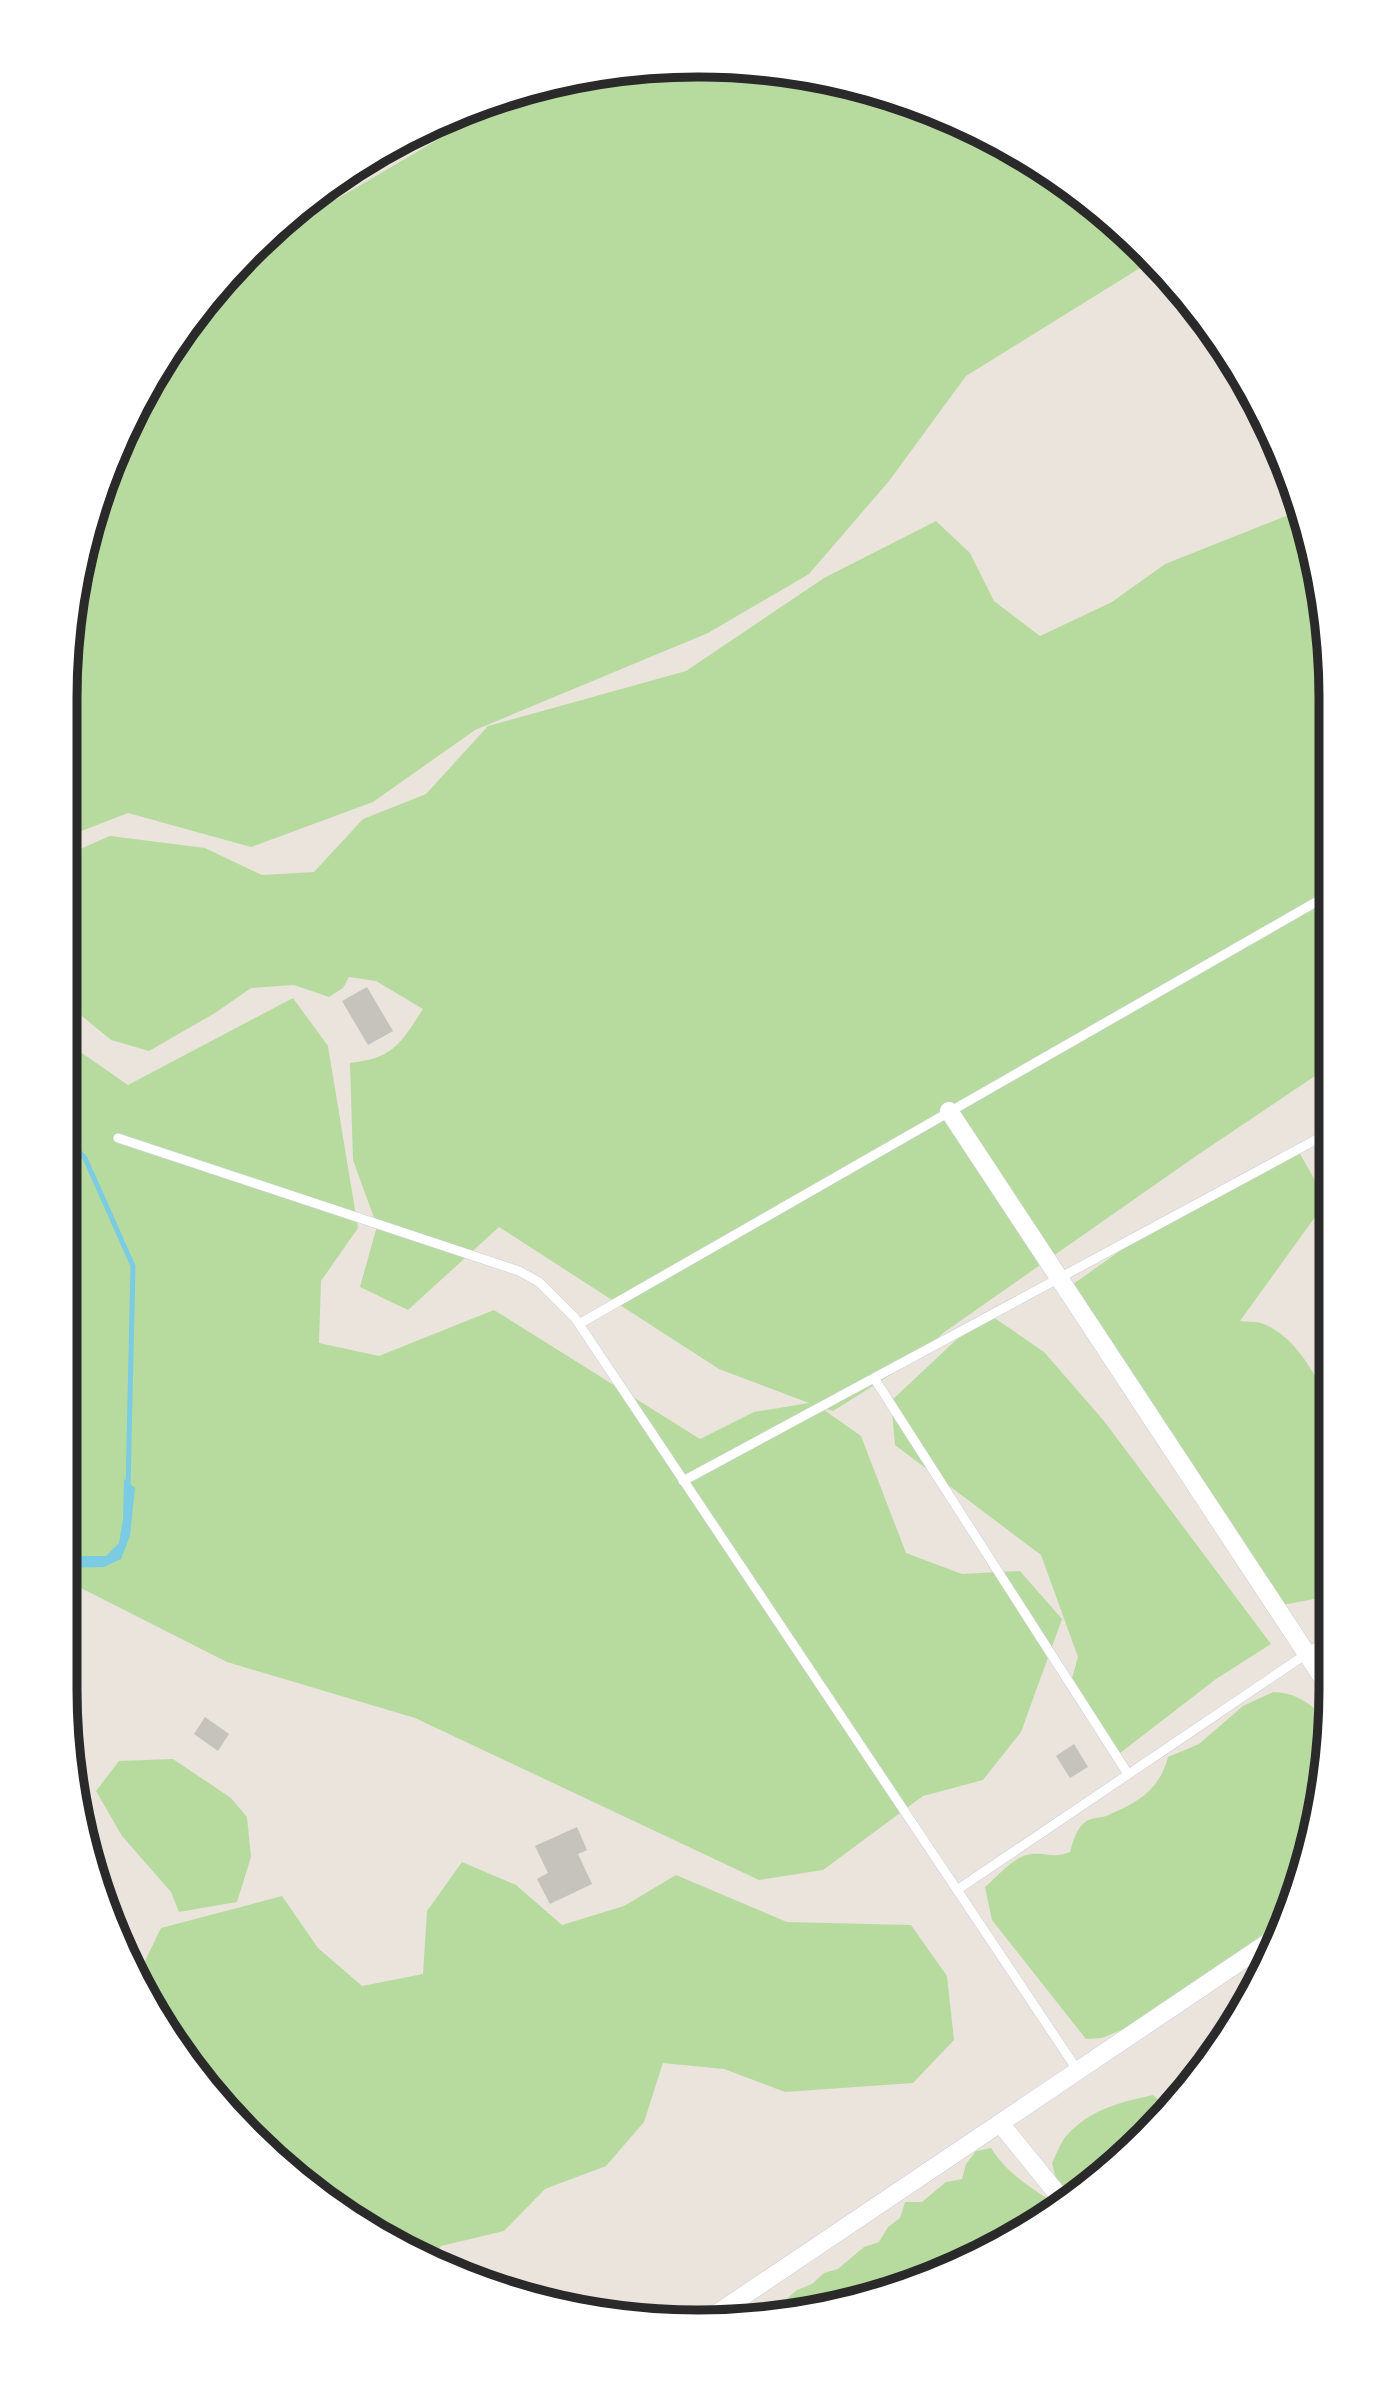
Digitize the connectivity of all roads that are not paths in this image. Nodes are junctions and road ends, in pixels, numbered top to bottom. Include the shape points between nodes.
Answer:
1 (1319, 900) edge
2 (948, 1111) junction
3 (118, 1138) dead end
4 (1319, 1138) edge
5 (1059, 1278) junction
6 (579, 1324) junction
7 (874, 1378) junction
8 (683, 1480) junction
9 (1319, 1645) edge
10 (1306, 1654) junction
11 (1319, 1673) edge
12 (1128, 1774) junction
13 (957, 1890) junction
14 (1263, 1946) edge
15 (1078, 2071) junction
16 (1000, 2123) junction
17 (1059, 2194) edge
18 (723, 2309) edge

1 - 2 lane
2 - 5 street
2 - 6 lane
3 - 6 lane via 519,1271 540,1282
4 - 5 lane
5 - 7 lane
5 - 10 street
6 - 8 lane
7 - 8 lane
7 - 12 lane
8 - 13 lane
9 - 10 lane
10 - 11 street
10 - 12 lane
12 - 13 lane
13 - 15 lane
14 - 15 street
15 - 16 street
16 - 17 street
16 - 18 street

